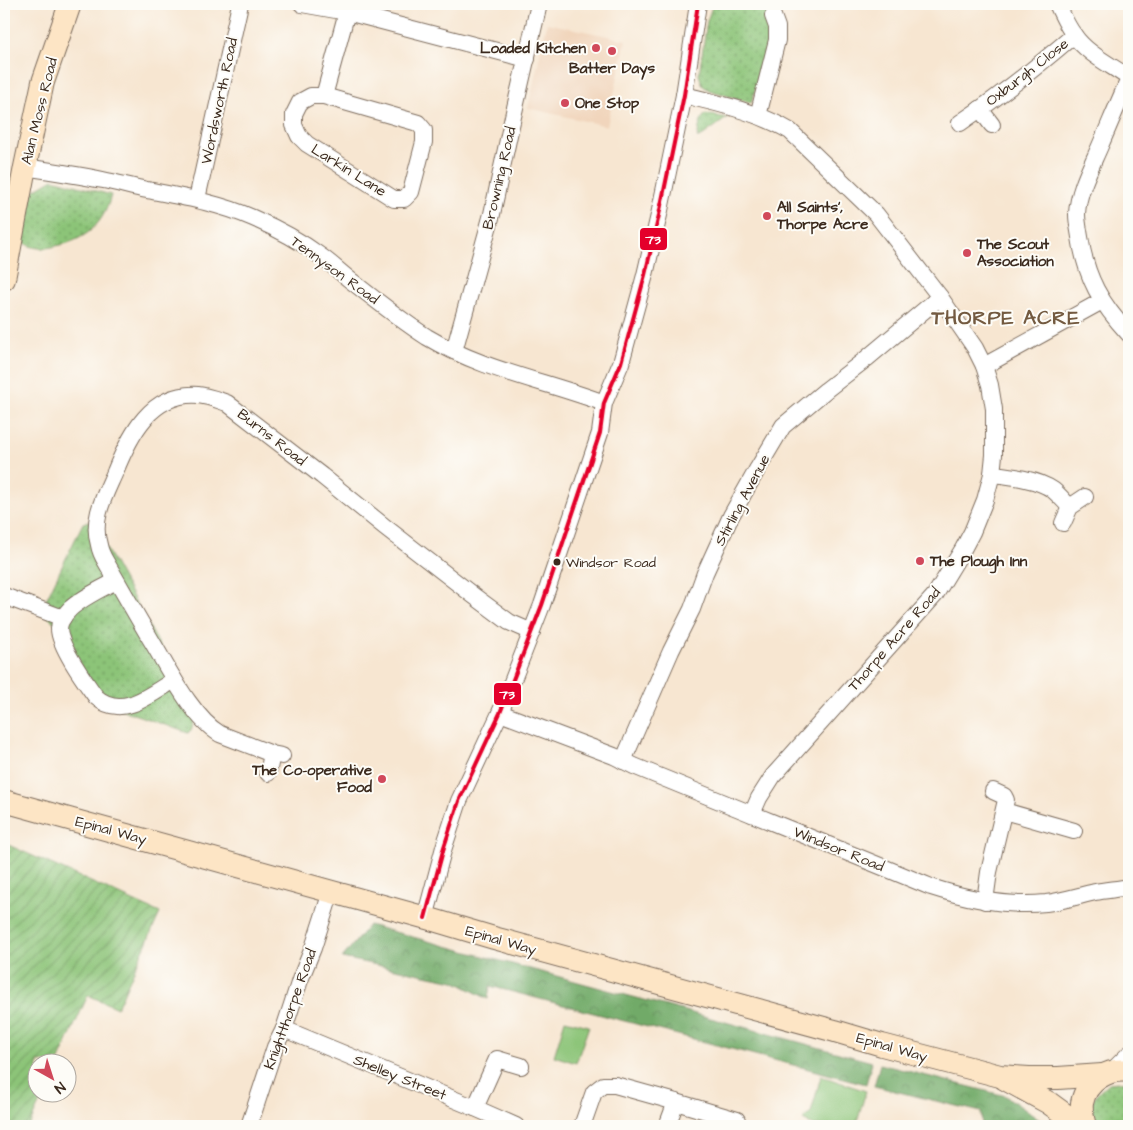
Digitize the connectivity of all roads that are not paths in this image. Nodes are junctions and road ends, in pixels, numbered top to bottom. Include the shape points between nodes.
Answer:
1 (70, 4) edge
2 (240, 4) edge
3 (302, 4) edge
4 (539, 4) edge
5 (698, 4) edge
6 (1057, 4) edge
7 (348, 8) edge
8 (773, 16) dead end
9 (1074, 35) junction
10 (527, 59) junction
11 (1129, 78) edge
12 (684, 95) junction
13 (324, 96) junction
14 (980, 110) junction
15 (758, 116) junction
16 (960, 123) dead end
17 (992, 125) dead end
18 (24, 167) junction
19 (197, 199) junction
20 (4, 279) edge
21 (940, 297) junction
22 (1102, 301) junction
23 (1129, 334) edge
24 (454, 351) junction
25 (984, 366) junction
26 (604, 403) junction
27 (992, 474) junction
28 (1084, 497) dead end
29 (1070, 507) junction
30 (1063, 523) dead end
31 (116, 580) junction
32 (4, 596) edge
33 (63, 618) junction
34 (532, 632) junction
35 (174, 680) junction
36 (500, 713) junction
37 (623, 761) junction
38 (268, 773) dead end
39 (4, 801) edge
40 (752, 814) junction
41 (1074, 831) dead end
42 (1129, 887) edge
43 (332, 892) junction
44 (985, 901) junction
45 (425, 918) junction
46 (284, 1029) junction
47 (1129, 1054) edge
48 (521, 1066) dead end
49 (1115, 1072) edge
50 (1000, 1076) junction
51 (676, 1102) junction
52 (475, 1108) junction
53 (737, 1120) dead end
54 (249, 1126) edge
55 (516, 1126) edge
56 (582, 1126) edge
57 (667, 1126) edge
58 (1084, 1126) edge

1 - 18 street, Alan Moss Road via 43,82
2 - 19 street, Wordsworth Road
3 - 7 street
4 - 10 street, Browning Road
5 - 12 street
6 - 9 street
7 - 10 street
7 - 13 street
8 - 15 street via 777,40
9 - 11 street via 1094,55
9 - 14 street, Oxburgh Close
10 - 24 street, Browning Road via 492,214
11 - 22 street via 1091,165 1078,214 1082,252
12 - 15 street, Thorpe Acre Road
12 - 26 street via 645,276 620,363
13 - 13 street, Larkin Lane via 418,123 424,130 411,192 404,198 394,199 299,136 294,114 300,102 311,96
14 - 16 street, Oxburgh Close
14 - 17 street, Oxburgh Close
15 - 21 street, Thorpe Acre Road via 790,130 876,214
18 - 19 street, Tennyson Road
18 - 20 street, Alan Moss Road
19 - 24 street, Tennyson Road via 234,210 300,242 403,321
21 - 25 street, Thorpe Acre Road
21 - 37 street, Stirling Avenue via 783,426 732,516
22 - 23 street
22 - 25 street
24 - 26 street, Tennyson Road
25 - 27 street, Thorpe Acre Road via 994,409
26 - 34 street via 600,433
27 - 29 street via 1014,476 1052,489
27 - 40 street, Thorpe Acre Road via 972,532 935,595 773,776
28 - 29 street
29 - 30 street
31 - 33 street via 68,610
31 - 34 street, Burns Road via 98,544 97,519 124,450 137,427 157,406 182,396 198,395 227,404 474,596 509,622
31 - 35 street, Burns Road
32 - 33 street
33 - 35 street via 59,628 65,648 102,703 124,706 136,703
34 - 36 street
35 - 38 street, Burns Road via 212,730 277,755
36 - 37 street, Windsor Road
36 - 45 street via 459,801
37 - 40 street, Windsor Road
39 - 43 street, Epinal Way
40 - 44 street, Windsor Road via 931,887
41 - 44 street via 1003,798
42 - 44 street, Windsor Road via 1048,903
43 - 45 street, Epinal Way
43 - 46 street, Knightthorpe Road
45 - 50 street, Epinal Way
46 - 52 street, Shelley Street
46 - 54 street, Knightthorpe Road
47 - 49 street
48 - 52 street via 497,1059
49 - 50 street, Epinal Way via 1058,1078
49 - 58 street via 1092,1082 1086,1092 1082,1103
50 - 58 street, Epinal Way
51 - 53 street
51 - 56 street via 615,1084 603,1085 594,1092
51 - 57 street
52 - 55 street, Shelley Street

